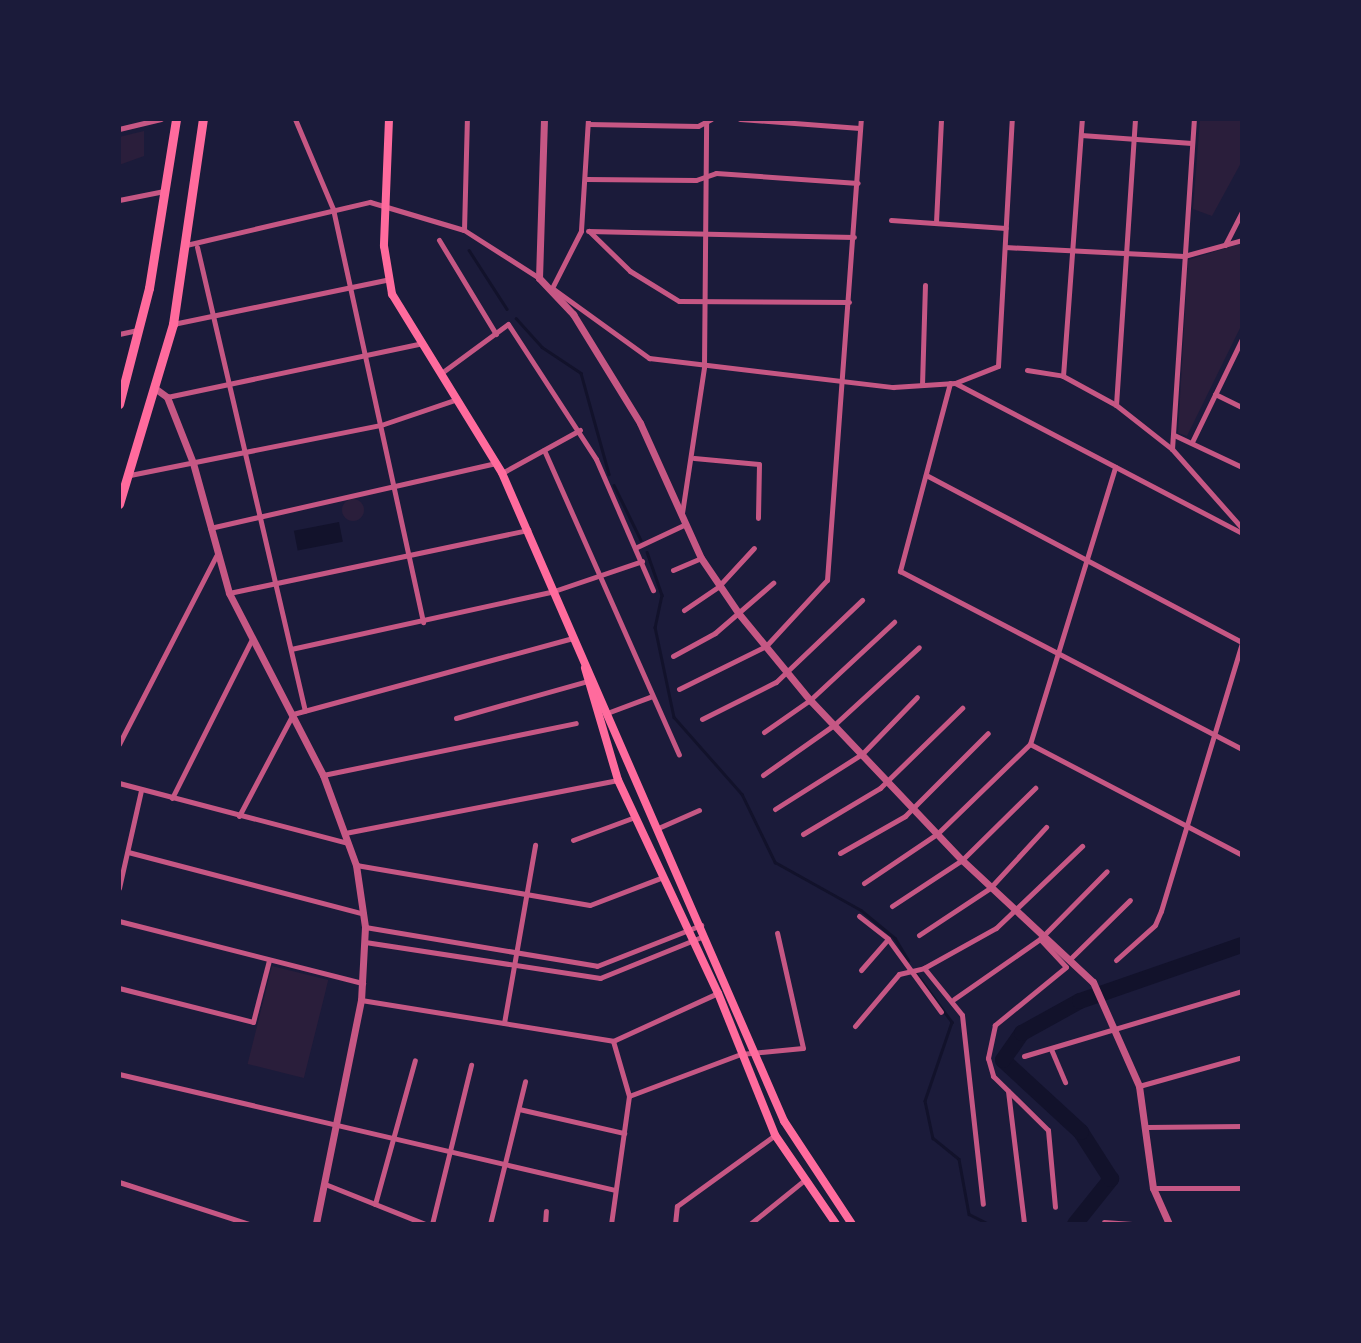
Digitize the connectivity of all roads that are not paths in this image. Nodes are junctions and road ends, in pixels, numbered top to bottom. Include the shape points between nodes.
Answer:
1 (161, 119) edge
2 (176, 119) edge
3 (203, 119) edge
4 (295, 119) edge
5 (389, 119) edge
6 (467, 119) edge
7 (544, 119) edge
8 (740, 119) edge
9 (861, 119) edge
10 (941, 119) edge
11 (1012, 119) edge
12 (1082, 119) edge
13 (1135, 119) edge
14 (1194, 119) edge
15 (707, 120) edge
16 (588, 122) edge
17 (860, 128) junction
18 (119, 129) edge
19 (1081, 135) junction
20 (1133, 139) junction
21 (1192, 142) junction
22 (705, 177) junction
23 (587, 179) junction
24 (858, 183) junction
25 (165, 191) junction
26 (119, 200) edge
27 (384, 204) junction
28 (333, 209) junction
29 (1242, 212) edge
30 (891, 220) dead end
31 (936, 222) junction
32 (1006, 228) junction
33 (464, 230) junction
34 (581, 231) junction
35 (589, 231) junction
36 (704, 231) junction
37 (854, 237) junction
38 (439, 240) dead end
39 (1242, 240) edge
40 (186, 245) junction
41 (1226, 245) junction
42 (197, 247) junction
43 (1005, 247) junction
44 (1072, 250) junction
45 (1126, 252) junction
46 (1184, 256) junction
47 (539, 278) junction
48 (386, 280) junction
49 (925, 285) dead end
50 (350, 288) junction
51 (552, 288) junction
52 (703, 298) junction
53 (849, 302) junction
54 (218, 316) junction
55 (173, 324) junction
56 (138, 330) junction
57 (119, 334) edge
58 (496, 334) junction
59 (1242, 340) edge
60 (419, 344) junction
61 (1240, 348) edge
62 (364, 355) junction
63 (704, 367) junction
64 (1027, 370) dead end
65 (439, 375) junction
66 (1063, 376) junction
67 (230, 382) junction
68 (953, 383) junction
69 (845, 384) junction
70 (922, 385) junction
71 (156, 389) junction
72 (1215, 394) junction
73 (167, 397) junction
74 (455, 400) junction
75 (119, 404) edge
76 (1116, 405) junction
77 (1242, 407) edge
78 (381, 425) junction
79 (580, 430) junction
80 (1174, 435) junction
81 (1192, 442) junction
82 (1172, 449) junction
83 (544, 450) junction
84 (246, 452) junction
85 (694, 458) junction
86 (192, 463) junction
87 (495, 463) junction
88 (1115, 467) junction
89 (1242, 467) edge
90 (502, 473) junction
91 (130, 475) junction
92 (926, 475) junction
93 (394, 489) junction
94 (119, 504) edge
95 (682, 513) junction
96 (260, 518) junction
97 (758, 518) dead end
98 (686, 524) junction
99 (210, 528) junction
100 (528, 530) junction
101 (1242, 530) edge
102 (637, 547) junction
103 (754, 548) dead end
104 (409, 554) junction
105 (216, 556) junction
106 (701, 558) junction
107 (1085, 559) junction
108 (642, 561) junction
109 (673, 570) dead end
110 (600, 575) junction
111 (773, 583) dead end
112 (275, 584) junction
113 (718, 587) junction
114 (653, 590) dead end
115 (554, 591) junction
116 (229, 593) junction
117 (862, 600) dead end
118 (684, 610) dead end
119 (739, 614) junction
120 (894, 621) dead end
121 (423, 622) junction
122 (572, 638) junction
123 (251, 641) junction
124 (1242, 643) edge
125 (766, 646) junction
126 (919, 647) dead end
127 (291, 649) junction
128 (1058, 652) junction
129 (673, 656) dead end
130 (585, 668) junction
131 (788, 673) junction
132 (594, 679) junction
133 (584, 682) junction
134 (679, 689) dead end
135 (650, 697) junction
136 (917, 697) dead end
137 (810, 700) junction
138 (962, 708) dead end
139 (304, 711) junction
140 (607, 713) junction
141 (293, 714) junction
142 (456, 718) dead end
143 (702, 719) dead end
144 (576, 723) dead end
145 (834, 725) junction
146 (764, 732) dead end
147 (988, 733) dead end
148 (1215, 735) junction
149 (119, 744) edge
150 (1030, 744) junction
151 (1242, 749) edge
152 (678, 754) dead end
153 (862, 754) junction
154 (323, 775) junction
155 (762, 775) dead end
156 (618, 780) junction
157 (888, 780) junction
158 (119, 783) edge
159 (1035, 788) dead end
160 (141, 790) junction
161 (172, 798) junction
162 (914, 806) junction
163 (775, 808) dead end
164 (699, 810) dead end
165 (239, 816) junction
166 (635, 817) junction
167 (1188, 826) junction
168 (1046, 827) dead end
169 (656, 829) junction
170 (345, 834) junction
171 (803, 834) dead end
172 (937, 834) junction
173 (573, 841) dead end
174 (348, 843) junction
175 (535, 845) dead end
176 (1082, 846) dead end
177 (128, 852) junction
178 (840, 853) dead end
179 (1242, 855) edge
180 (962, 860) junction
181 (356, 865) junction
182 (1107, 871) dead end
183 (663, 877) junction
184 (864, 883) dead end
185 (119, 888) edge
186 (990, 888) junction
187 (524, 897) junction
188 (1130, 900) dead end
189 (892, 906) dead end
190 (1016, 912) junction
191 (364, 914) junction
192 (859, 916) dead end
193 (119, 921) edge
194 (701, 925) junction
195 (365, 927) junction
196 (689, 930) junction
197 (777, 933) dead end
198 (706, 935) junction
199 (919, 935) dead end
200 (1041, 937) junction
201 (888, 939) junction
202 (694, 940) junction
203 (365, 942) junction
204 (514, 952) junction
205 (1069, 959) junction
206 (269, 960) junction
207 (1116, 960) dead end
208 (512, 967) junction
209 (924, 968) junction
210 (909, 969) junction
211 (861, 970) dead end
212 (363, 983) junction
213 (119, 988) edge
214 (1242, 991) edge
215 (718, 993) junction
216 (954, 999) junction
217 (361, 1000) junction
218 (941, 1012) dead end
219 (504, 1023) junction
220 (855, 1026) dead end
221 (1116, 1029) junction
222 (613, 1041) junction
223 (1051, 1049) junction
224 (756, 1052) junction
225 (741, 1054) junction
226 (1024, 1056) dead end
227 (1242, 1057) edge
228 (415, 1060) dead end
229 (471, 1065) dead end
230 (119, 1073) edge
231 (525, 1081) dead end
232 (1065, 1082) dead end
233 (1139, 1086) junction
234 (1008, 1091) junction
235 (629, 1096) junction
236 (519, 1109) junction
237 (1147, 1126) junction
238 (1242, 1126) edge
239 (340, 1128) junction
240 (624, 1133) junction
241 (775, 1135) junction
242 (394, 1140) junction
243 (449, 1152) junction
244 (507, 1165) junction
245 (119, 1182) edge
246 (802, 1182) junction
247 (325, 1184) junction
248 (1153, 1188) junction
249 (1242, 1188) edge
250 (615, 1190) junction
251 (375, 1204) junction
252 (983, 1204) dead end
253 (1055, 1206) dead end
254 (546, 1211) dead end
255 (1104, 1222) dead end
256 (850, 1223) edge
257 (249, 1224) edge
258 (316, 1224) edge
259 (425, 1224) edge
260 (432, 1224) edge
261 (491, 1224) edge
262 (545, 1224) edge
263 (611, 1224) edge
264 (674, 1224) edge
265 (750, 1224) edge
266 (836, 1224) edge
267 (1024, 1224) edge
268 (1132, 1224) edge
269 (1157, 1224) edge
270 (1168, 1224) edge

1 - 18 street
2 - 25 main road
3 - 40 main road
4 - 28 street
5 - 27 main road
6 - 33 street
7 - 47 street
8 - 17 street
9 - 17 street
10 - 31 street
11 - 32 street
12 - 19 street
13 - 20 street
14 - 21 street
15 - 16 street
15 - 22 street
16 - 23 street
17 - 24 street
19 - 20 street
19 - 44 street
20 - 21 street
20 - 45 street
21 - 46 street
22 - 23 street
22 - 24 street
22 - 36 street
23 - 34 street
24 - 37 street
25 - 26 street
25 - 56 main road
27 - 28 street
27 - 33 street
27 - 48 main road
28 - 42 street
28 - 50 street
29 - 41 street
30 - 31 street
31 - 32 street
32 - 43 street
33 - 47 street
34 - 35 street
34 - 51 street
35 - 36 street
35 - 52 street via 655,289 679,301
36 - 37 street
36 - 52 street
37 - 53 street
38 - 58 street
39 - 41 street
40 - 42 street
40 - 55 main road
41 - 46 street
42 - 54 street
43 - 44 street
43 - 68 street via 998,366
44 - 45 street
44 - 66 street
45 - 46 street
45 - 76 street
46 - 80 street
47 - 51 street
48 - 50 street
48 - 60 main road
49 - 70 street
50 - 54 street
50 - 62 street
51 - 63 street via 632,350
51 - 95 street via 640,423
52 - 53 street
52 - 63 street
53 - 69 street
54 - 55 street
54 - 67 street
55 - 71 main road
56 - 57 street
56 - 75 main road
58 - 65 street
58 - 79 street via 508,324
59 - 61 street
60 - 62 street
60 - 65 main road
61 - 72 street
62 - 67 street
62 - 78 street
63 - 69 street
63 - 85 street
64 - 66 street
65 - 74 main road
66 - 76 street
67 - 73 street
67 - 84 street
68 - 70 street
68 - 88 street
68 - 92 street
69 - 70 street
69 - 125 street via 830,568 818,591
71 - 73 street
71 - 91 main road
72 - 77 street
72 - 81 street
73 - 86 street
74 - 78 street
74 - 87 main road
76 - 82 street
78 - 84 street
78 - 93 street
79 - 83 street
79 - 102 street
80 - 81 street
80 - 82 street
81 - 89 street
82 - 101 street
83 - 90 street
83 - 110 street
84 - 86 street
84 - 96 street
85 - 95 street
85 - 97 street via 759,464
86 - 91 street
86 - 99 street
87 - 90 main road
87 - 93 street
88 - 101 street
88 - 107 street
90 - 100 main road
91 - 94 main road
92 - 107 street
92 - 128 street via 900,571
93 - 96 street
93 - 104 street
95 - 98 street
96 - 99 street
96 - 112 street
98 - 102 street
98 - 106 street
99 - 105 street
100 - 104 street
100 - 115 main road
102 - 108 street
103 - 113 street
104 - 112 street
104 - 121 street
105 - 116 street
105 - 149 street
106 - 109 street
106 - 113 street
107 - 124 street
107 - 128 street
108 - 110 street
108 - 114 street
110 - 115 street
110 - 135 street
111 - 119 street
112 - 116 street
112 - 127 street
113 - 118 street
113 - 119 street
115 - 121 street
115 - 122 main road
116 - 123 street
117 - 131 street
119 - 125 street
119 - 129 street
120 - 137 street
121 - 127 street
122 - 130 main road
122 - 139 street
123 - 141 street
123 - 161 street
124 - 148 street
125 - 131 street
125 - 134 street
126 - 145 street
127 - 139 street
128 - 148 street
128 - 150 street
130 - 132 main road
130 - 133 main road
131 - 137 street
131 - 143 street
132 - 133 street
132 - 140 main road
133 - 142 street
133 - 156 main road
135 - 140 street
135 - 152 street via 660,704
136 - 153 street
137 - 145 street
137 - 146 street
138 - 157 street
139 - 141 street
140 - 169 main road
141 - 154 street
141 - 165 street
144 - 154 street
145 - 153 street
145 - 155 street
147 - 162 street
148 - 151 street
148 - 167 street
150 - 167 street
150 - 172 street
153 - 157 street
153 - 163 street
154 - 170 street
156 - 166 main road
156 - 170 street
157 - 162 street
157 - 171 street
158 - 160 street
159 - 180 street
160 - 161 street
160 - 177 street
161 - 165 street
162 - 172 street
162 - 178 street
164 - 169 street
165 - 174 street
166 - 173 street
166 - 183 main road
167 - 179 street
167 - 207 street via 1155,925
168 - 186 street
169 - 194 main road
170 - 174 street
172 - 180 street
172 - 184 street
174 - 181 street
175 - 187 street
176 - 190 street
177 - 185 street
177 - 191 street
180 - 186 street
180 - 189 street
181 - 187 street
181 - 191 street
182 - 200 street
183 - 187 street via 590,905
183 - 196 main road
186 - 190 street
186 - 199 street
187 - 204 street
188 - 205 street
190 - 200 street
190 - 209 street
191 - 195 street
192 - 201 street
193 - 206 street
194 - 196 street
194 - 198 main road
195 - 203 street
195 - 204 street
196 - 202 main road
196 - 204 street via 597,966
197 - 224 street via 806,1044 798,1050
198 - 202 street
198 - 224 main road
200 - 205 street
200 - 216 street
200 - 234 street via 1066,967 989,1036 993,1076
201 - 210 street
201 - 211 street
202 - 208 street via 600,978
202 - 215 main road
203 - 208 street
203 - 212 street
204 - 208 street
205 - 221 street via 1093,982
206 - 212 street
206 - 213 street via 253,1023
208 - 219 street
209 - 210 street
209 - 216 street
210 - 218 street
210 - 220 street
212 - 217 street
214 - 221 street
215 - 222 street
215 - 225 main road
216 - 252 street via 962,1015
217 - 219 street
217 - 239 street
219 - 222 street
221 - 223 street
221 - 233 street
222 - 235 street
223 - 226 street
223 - 232 street
224 - 225 street
224 - 256 main road via 806,1163
225 - 235 street
225 - 241 main road
227 - 233 street
228 - 242 street
229 - 243 street
230 - 239 street
231 - 236 street
233 - 237 street
234 - 253 street via 1048,1130
234 - 267 street
235 - 240 street
236 - 240 street
236 - 244 street
237 - 238 street
237 - 248 street
239 - 242 street
239 - 247 street
240 - 250 street
241 - 246 main road
241 - 264 street via 677,1206
242 - 243 street
242 - 251 street
243 - 244 street
243 - 260 street
244 - 250 street
244 - 261 street
245 - 257 street
246 - 265 street
246 - 266 main road
247 - 251 street
247 - 258 street
248 - 249 street
248 - 270 street
250 - 263 street
251 - 259 street
254 - 262 street
255 - 268 street
269 - 270 street

